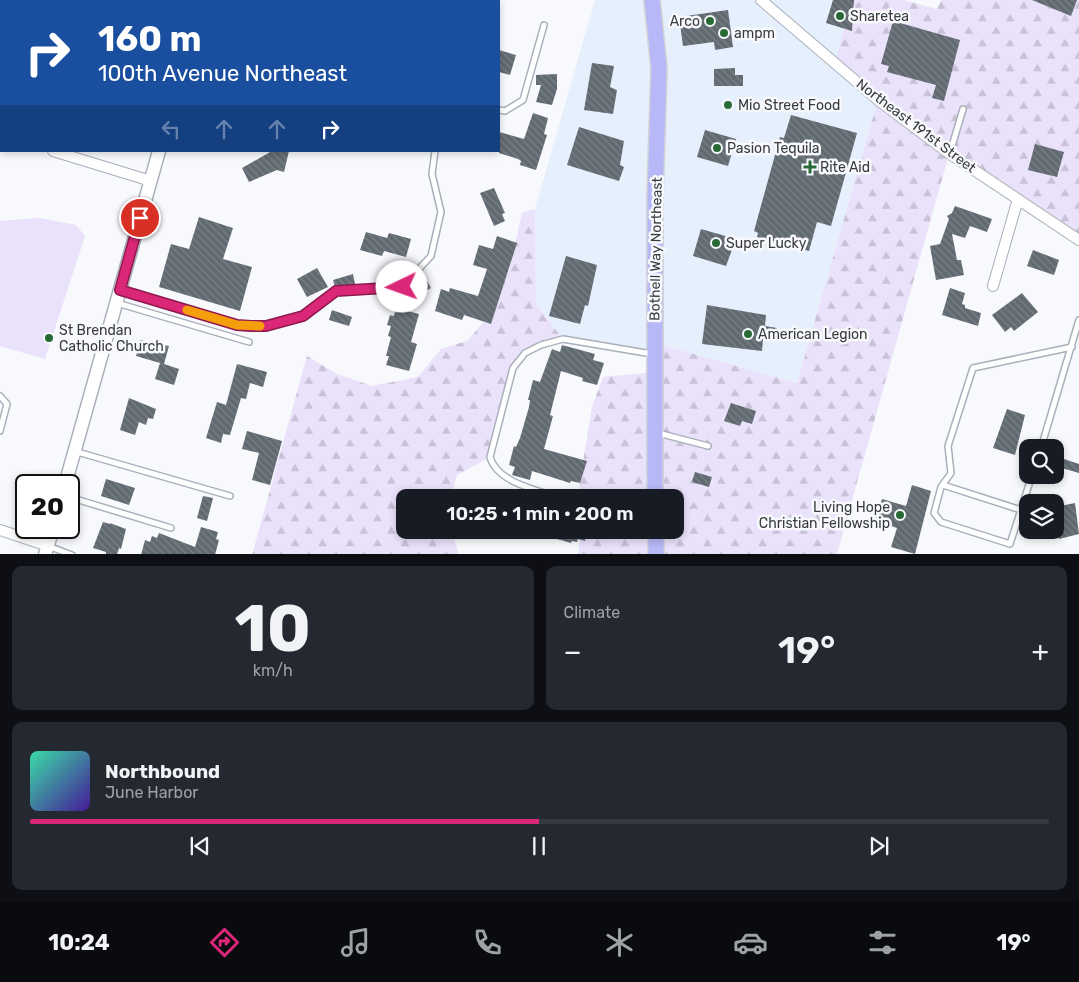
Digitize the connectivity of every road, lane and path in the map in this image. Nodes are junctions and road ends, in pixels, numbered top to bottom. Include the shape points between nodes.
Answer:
1 (652, 0) edge
2 (761, 0) edge
3 (544, 25) dead end
4 (963, 109) dead end
5 (500, 110) edge
6 (56, 152) edge
7 (159, 152) edge
8 (435, 152) edge
9 (950, 154) junction
10 (151, 181) junction
11 (1018, 199) junction
12 (1079, 240) edge
13 (993, 286) dead end
14 (120, 290) junction
15 (116, 303) junction
16 (1079, 320) edge
17 (249, 342) dead end
18 (1072, 347) junction
19 (655, 355) junction
20 (0, 396) edge
21 (0, 431) edge
22 (655, 432) junction
23 (1044, 439) edge
24 (708, 446) dead end
25 (74, 451) junction
26 (68, 474) edge
27 (942, 485) junction
28 (534, 489) edge
29 (655, 489) edge
30 (230, 496) dead end
31 (80, 500) edge
32 (1019, 509) edge
33 (1019, 516) edge
34 (171, 528) dead end
35 (0, 530) edge
36 (656, 539) edge
37 (47, 550) edge
38 (72, 554) edge
39 (656, 554) edge

1 - 19 main road, Bothell Way Northeast via 659,68
2 - 9 street, Northeast 191st Street via 878,100
3 - 5 lane via 523,100 505,111
4 - 9 lane
6 - 10 street
7 - 10 street
8 - 14 lane via 432,174 441,212 431,256 402,287 336,291 303,316 266,326 237,325
9 - 11 street, Northeast 191st Street
10 - 14 street
11 - 12 street, Northeast 191st Street
11 - 13 street
14 - 15 street
15 - 17 lane
15 - 25 street
16 - 18 lane
18 - 23 lane
18 - 27 lane via 973,368 948,446 951,473
19 - 22 main road, Bothell Way Northeast
19 - 28 lane via 563,339 525,353 513,368 490,457 493,467
20 - 21 lane via 6,404
22 - 24 lane
22 - 29 main road, Bothell Way Northeast
25 - 26 street
25 - 30 lane
27 - 32 lane
27 - 33 lane via 934,513 941,522 1010,544
31 - 34 lane
35 - 37 street
36 - 39 main road
37 - 38 lane

